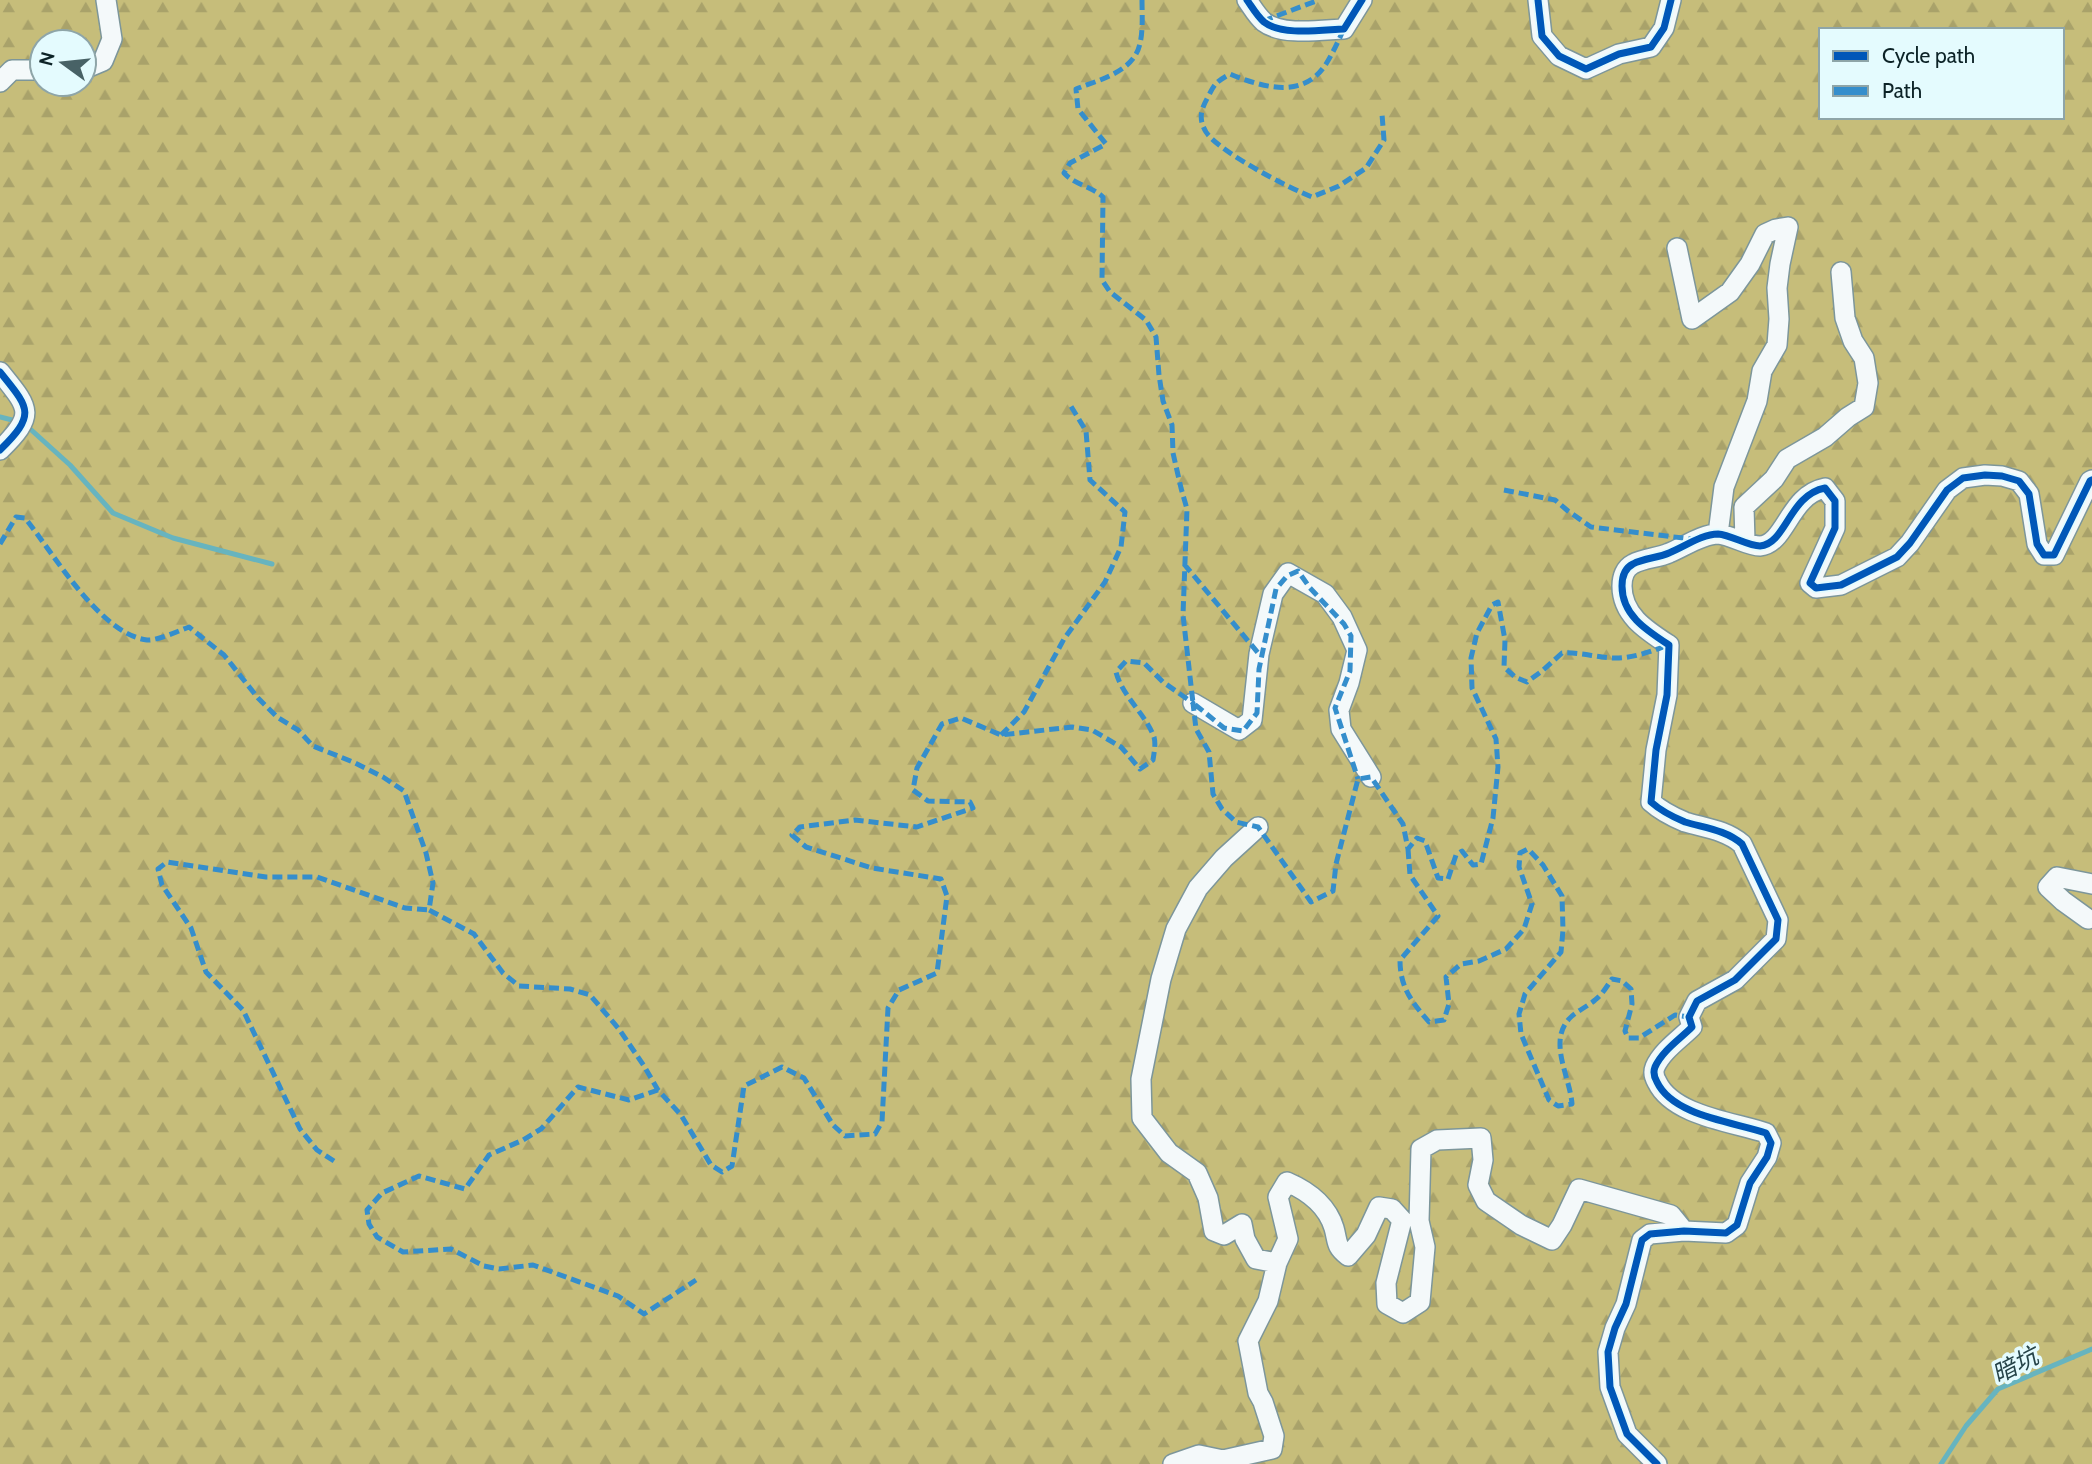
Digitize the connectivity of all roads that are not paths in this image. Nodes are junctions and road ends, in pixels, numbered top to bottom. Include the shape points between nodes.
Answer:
1 (106, 0) edge
2 (1247, 0) edge
3 (1362, 0) edge
4 (1538, 0) edge
5 (1671, 0) edge
6 (98, 63) edge
7 (28, 70) edge
8 (0, 82) edge
9 (1677, 248) dead end
10 (1841, 272) dead end
11 (0, 372) edge
12 (0, 450) edge
13 (2092, 480) edge
14 (1718, 534) junction
15 (1745, 541) junction
16 (1193, 703) dead end
17 (1371, 777) dead end
18 (1258, 827) dead end
19 (2092, 884) edge
20 (2088, 919) dead end
21 (1684, 1231) junction
22 (1277, 1263) junction
23 (1173, 1464) edge
24 (1657, 1464) edge

1 - 6 street via 112,39
2 - 3 street via 1263,21 1278,30 1345,29
4 - 5 street via 1542,36 1559,56 1586,69 1619,54 1651,47 1664,28
7 - 8 street via 12,70
9 - 14 street via 1692,319 1730,292 1751,264 1765,234 1788,227 1777,288 1777,345 1762,372 1757,401 1724,486
10 - 15 street via 1845,318 1864,358 1868,383 1864,407 1787,459 1774,479 1744,507
11 - 12 street via 24,402 26,417
13 - 15 street via 2054,555 2043,555 2037,544 2029,494 2019,481 1985,475 1963,478 1948,490 1897,557 1841,585 1816,588 1810,583 1835,528 1835,501 1825,488 1799,502 1775,539 1759,546
14 - 15 street
14 - 21 street via 1632,564 1622,576 1622,597 1634,619 1669,645 1667,695 1651,802 1661,811 1732,835 1742,844 1778,920 1776,939 1735,980 1697,1001 1689,1017 1692,1027 1654,1069 1663,1093 1675,1103 1766,1133 1771,1143 1737,1225 1726,1233
16 - 17 street via 1239,730 1252,720 1270,606 1288,573 1325,594 1357,650 1339,710 1341,729
18 - 22 street via 1198,888 1176,929 1143,1065 1142,1118 1169,1153 1197,1174 1208,1198 1214,1231 1224,1235 1242,1224 1256,1259
19 - 20 street via 2057,877 2048,887
21 - 22 street via 1671,1215 1579,1189 1552,1240 1486,1200 1478,1185 1481,1138 1462,1138 1437,1140 1421,1149 1419,1221 1425,1247 1420,1302 1403,1313 1387,1304 1386,1283 1402,1220 1392,1209 1378,1207 1366,1235 1348,1256 1338,1248 1329,1215 1306,1189 1287,1182 1278,1197 1288,1239
21 - 24 street via 1650,1234 1642,1240 1608,1352 1610,1387 1627,1434
22 - 23 street via 1268,1301 1248,1341 1258,1393 1274,1436 1272,1449 1223,1460 1199,1455

